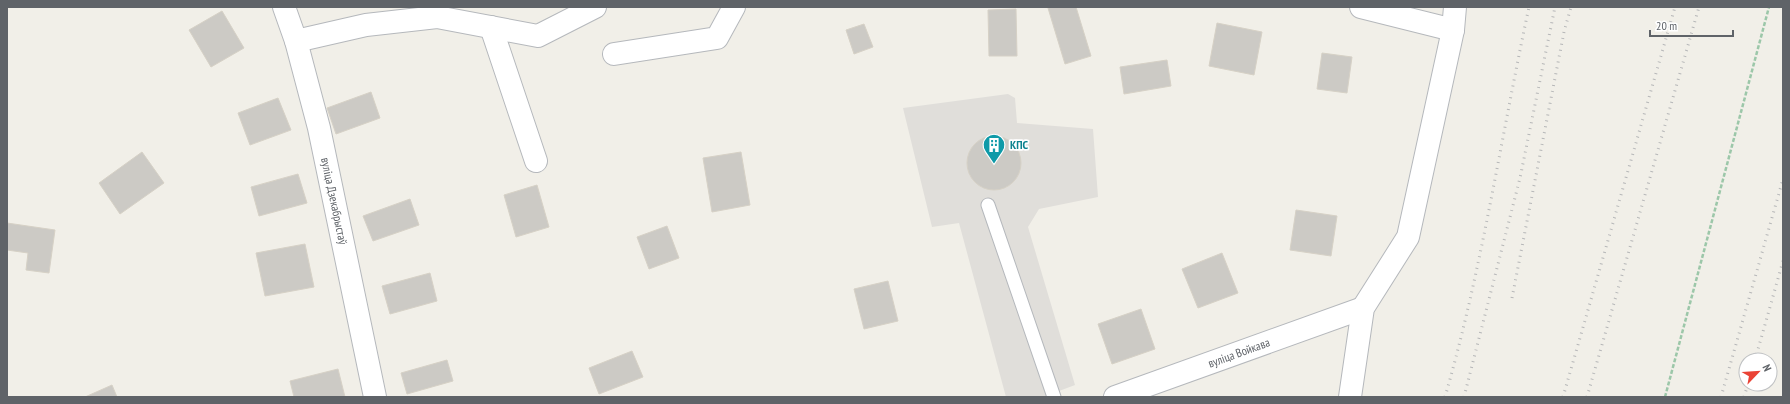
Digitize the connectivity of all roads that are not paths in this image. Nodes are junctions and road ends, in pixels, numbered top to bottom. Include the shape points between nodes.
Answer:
1 (284, 7) edge
2 (595, 7) edge
3 (734, 7) edge
4 (1361, 7) edge
5 (1455, 7) edge
6 (491, 27) junction
7 (1453, 30) junction
8 (296, 41) junction
9 (614, 54) dead end
10 (536, 161) dead end
11 (988, 205) dead end
12 (1363, 308) junction
13 (375, 397) edge
14 (1054, 397) edge
15 (1115, 397) edge
16 (1350, 397) edge

1 - 8 street, вуліца Дзекабрыстаў
2 - 6 street via 538,36
3 - 9 street via 717,38
4 - 7 street
5 - 7 street
6 - 8 street via 437,17 366,25
6 - 10 street
7 - 12 street via 1408,237
8 - 13 street, вуліца Дзекабрыстаў via 319,128
11 - 14 lane
12 - 15 street, вуліца Войкава
12 - 16 street

